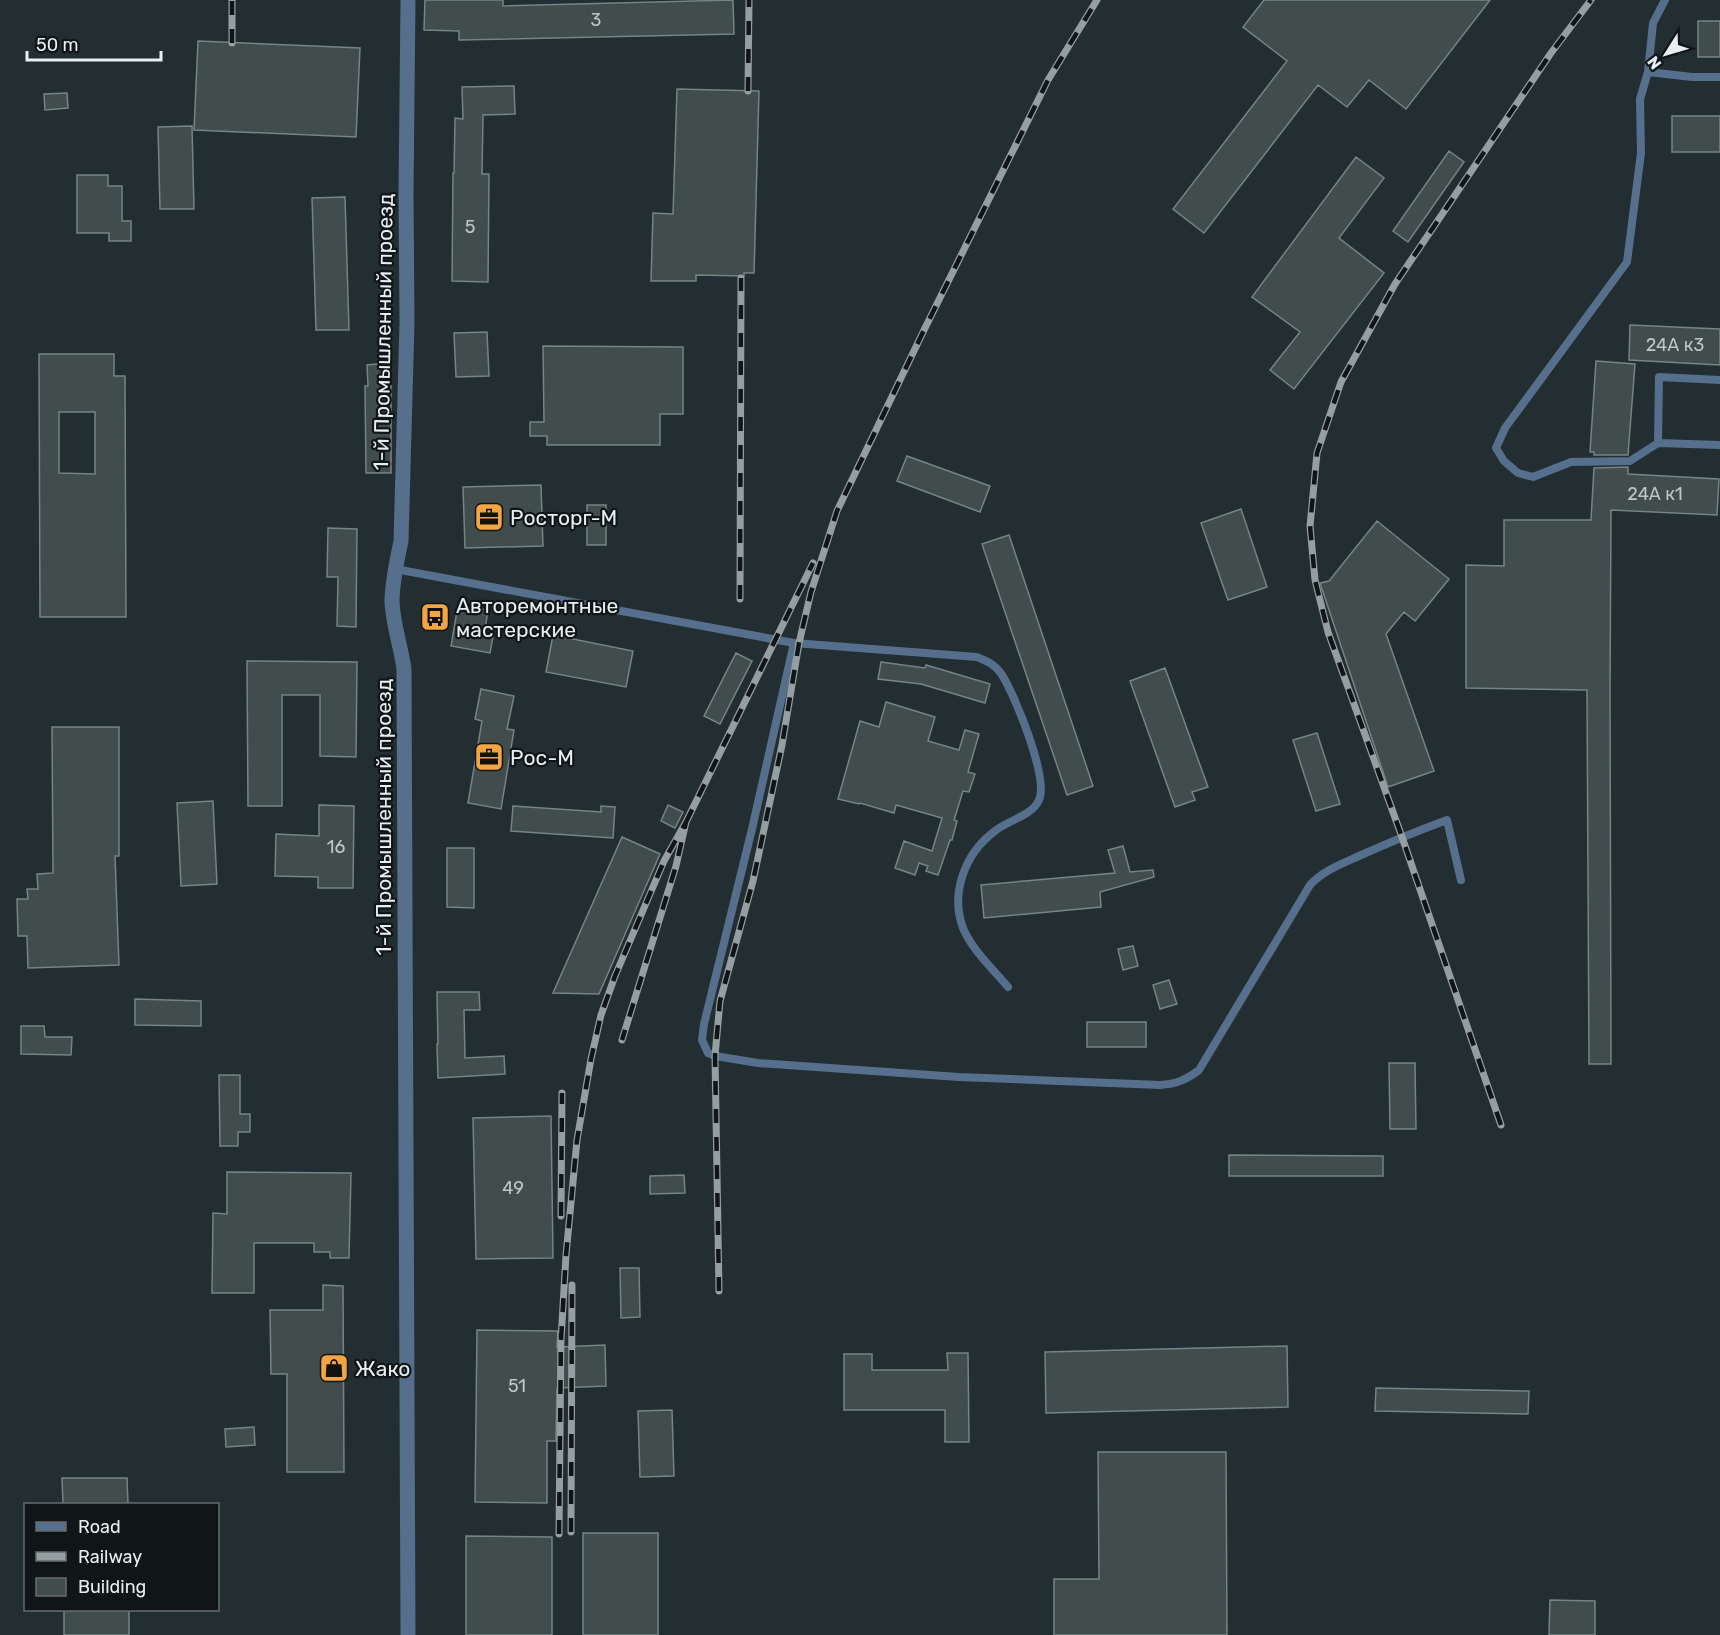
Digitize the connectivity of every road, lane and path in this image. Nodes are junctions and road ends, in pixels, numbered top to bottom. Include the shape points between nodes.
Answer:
1 (408, 0) edge
2 (1665, 0) edge
3 (1648, 72) junction
4 (1720, 77) edge
5 (1720, 380) edge
6 (1658, 443) junction
7 (1720, 445) edge
8 (395, 568) junction
9 (794, 643) junction
10 (1461, 880) dead end
11 (1008, 987) dead end
12 (408, 1635) edge

1 - 8 street, 1-й Промышленный проезд via 407,323 400,540
2 - 3 lane via 1653,23
3 - 4 lane
3 - 6 lane via 1640,99 1641,153 1627,262 1505,428 1496,448 1518,473 1533,477 1570,462 1630,461
5 - 6 lane via 1659,377
6 - 7 lane
8 - 9 lane
8 - 12 street, 1-й Промышленный проезд via 393,614 404,669
9 - 10 lane via 704,1024 704,1047 715,1056 758,1063 959,1077 1174,1084 1199,1070 1318,877 1388,842 1447,820
9 - 11 lane via 977,657 991,662 1002,674 1029,736 1041,794 1034,809 995,830 979,845 963,874 958,909 975,948

